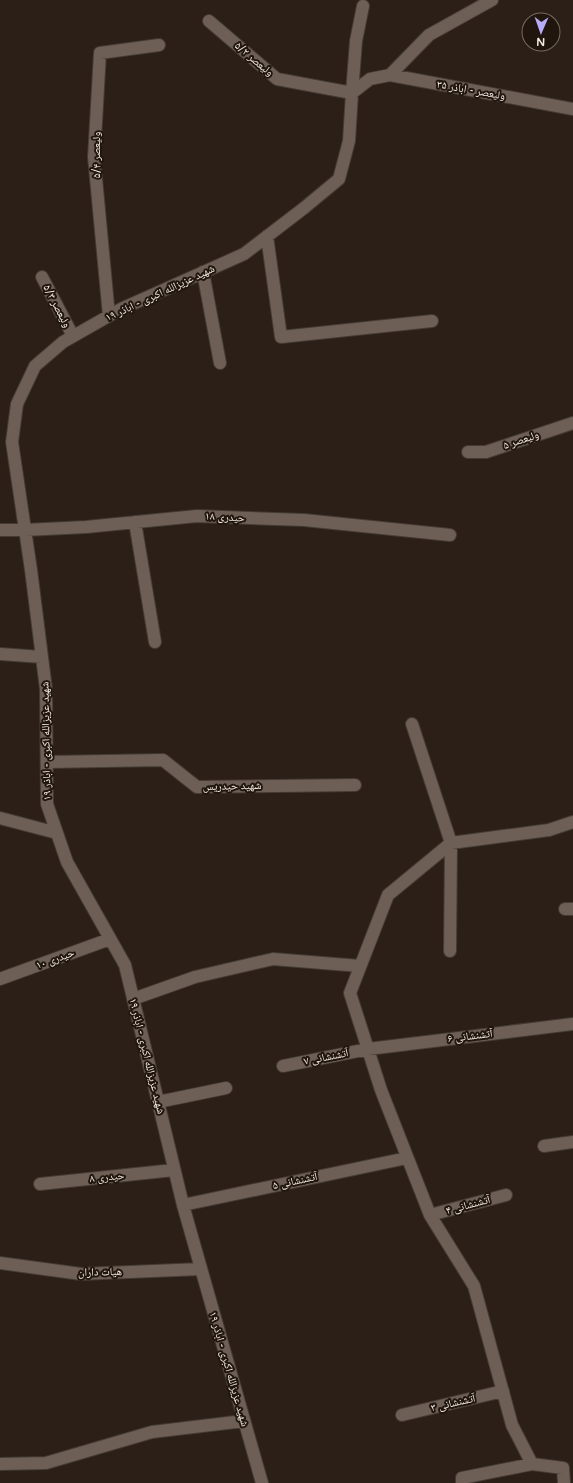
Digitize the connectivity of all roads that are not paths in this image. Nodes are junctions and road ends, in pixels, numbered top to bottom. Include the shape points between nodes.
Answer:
1 (492, 0) edge
2 (363, 6) dead end
3 (209, 21) dead end
4 (159, 45) dead end
5 (390, 75) junction
6 (352, 93) junction
7 (573, 108) edge
8 (267, 236) junction
9 (203, 272) junction
10 (42, 277) dead end
11 (109, 316) junction
12 (432, 321) dead end
13 (73, 336) junction
14 (220, 363) dead end
15 (573, 423) edge
16 (468, 452) dead end
17 (135, 522) junction
18 (0, 530) edge
19 (25, 530) junction
20 (450, 535) dead end
21 (155, 642) dead end
22 (0, 654) edge
23 (42, 657) junction
24 (412, 724) dead end
25 (47, 762) junction
26 (355, 785) dead end
27 (0, 818) edge
28 (573, 822) edge
29 (57, 833) junction
30 (451, 843) junction
31 (110, 939) junction
32 (450, 951) dead end
33 (360, 966) junction
34 (0, 979) edge
35 (133, 999) junction
36 (573, 1024) edge
37 (368, 1049) junction
38 (283, 1066) dead end
39 (226, 1088) dead end
40 (158, 1102) junction
41 (573, 1142) edge
42 (544, 1146) dead end
43 (407, 1158) junction
44 (174, 1170) junction
45 (40, 1184) dead end
46 (506, 1195) dead end
47 (183, 1205) junction
48 (430, 1215) junction
49 (0, 1263) edge
50 (201, 1269) junction
51 (503, 1391) junction
52 (402, 1415) dead end
53 (244, 1421) junction
54 (0, 1464) edge
55 (532, 1464) junction
56 (262, 1483) edge
57 (462, 1483) edge
58 (564, 1483) edge

1 - 5 street via 430,35
2 - 6 street, شهید عزیزالله اکبری - اباذر ۱۹ via 356,41
3 - 6 street, ولیعصر ۵/۲ via 277,78
4 - 11 street, ولیعصر ۵/۴ via 100,53 94,157
5 - 6 street, ولیعصر - اباذر ۳۵ via 370,79
5 - 7 street, ولیعصر - اباذر ۳۵
6 - 8 street, شهید عزیزالله اکبری - اباذر ۱۹ via 349,140 339,179
8 - 9 street, شهید عزیزالله اکبری - اباذر ۱۹ via 244,254
8 - 12 street via 281,337
9 - 11 street, شهید عزیزالله اکبری - اباذر ۱۹
9 - 14 street
10 - 13 street, ولیعصر ۵/۳
11 - 13 street, شهید عزیزالله اکبری - اباذر ۱۹
13 - 19 street, شهید عزیزالله اکبری - اباذر ۱۹ via 35,366 17,404 12,442
15 - 16 street, ولیعصر ۵ via 486,452
17 - 19 street, حیدری ۱۸
17 - 20 street, حیدری ۱۸ via 198,516 304,520
17 - 21 street
18 - 19 street, حیدری ۱۸
19 - 23 street, شهید عزیزالله اکبری - اباذر ۱۹
22 - 23 street
23 - 25 street, شهید عزیزالله اکبری - اباذر ۱۹ via 46,689
24 - 30 street
25 - 26 street, شهید حیدریس via 163,760 197,787
25 - 29 street, شهید عزیزالله اکبری - اباذر ۱۹ via 47,804
27 - 29 street
28 - 30 street via 549,830
29 - 31 street, شهید عزیزالله اکبری - اباذر ۱۹ via 67,862
30 - 32 street
30 - 33 street via 388,894
31 - 34 street, حیدری ۱۰
31 - 35 street, شهید عزیزالله اکبری - اباذر ۱۹ via 125,965
33 - 35 street via 273,959 195,977
33 - 37 street via 350,993
35 - 40 street, شهید عزیزالله اکبری - اباذر ۱۹
36 - 37 street, آتشنشانی ۶
37 - 38 street, آتشنشانی ۷
37 - 43 street
39 - 40 street
40 - 44 street, شهید عزیزالله اکبری - اباذر ۱۹
41 - 42 street
43 - 47 street, آتشنشانی ۵
43 - 48 street
44 - 45 street, حیدری ۸
44 - 47 street, شهید عزیزالله اکبری - اباذر ۱۹
46 - 48 street, آتشنشانی ۴
47 - 50 street, شهید عزیزالله اکبری - اباذر ۱۹
48 - 51 street via 474,1286
49 - 50 street, هیات داران via 81,1274
50 - 53 street, شهید عزیزالله اکبری - اباذر ۱۹
51 - 52 street, آتشنشانی ۳
51 - 55 street via 512,1425
53 - 54 street via 152,1432 46,1463
53 - 56 street, شهید عزیزالله اکبری - اباذر ۱۹
55 - 57 street via 462,1478
55 - 58 street via 563,1468

